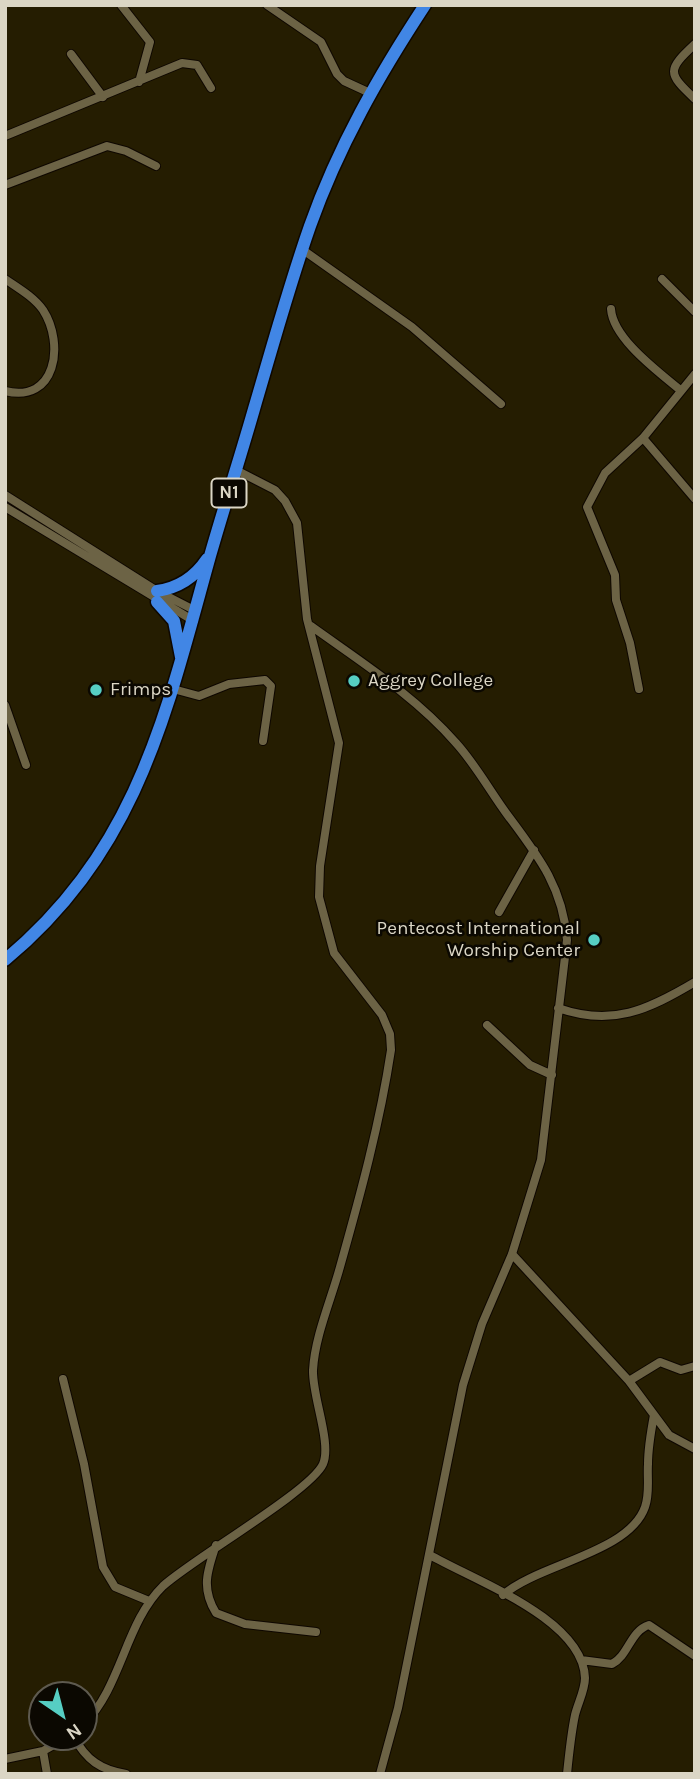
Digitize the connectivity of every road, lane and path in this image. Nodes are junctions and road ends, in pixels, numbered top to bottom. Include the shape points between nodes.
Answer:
1 (121, 5) edge
2 (267, 5) edge
3 (425, 5) edge
4 (695, 44) edge
5 (71, 54) dead end
6 (139, 82) junction
7 (211, 88) dead end
8 (370, 93) junction
9 (103, 97) junction
10 (695, 99) edge
11 (5, 136) edge
12 (156, 166) dead end
13 (5, 185) edge
14 (303, 250) junction
15 (5, 279) edge
16 (663, 279) dead end
17 (611, 309) dead end
18 (695, 312) edge
19 (695, 374) edge
20 (680, 390) junction
21 (5, 391) edge
22 (501, 404) dead end
23 (642, 438) junction
24 (236, 470) junction
25 (5, 495) edge
26 (695, 499) edge
27 (5, 506) edge
28 (211, 553) junction
29 (157, 596) junction
30 (195, 616) junction
31 (311, 626) junction
32 (181, 659) junction
33 (173, 689) junction
34 (639, 689) dead end
35 (5, 705) edge
36 (263, 741) dead end
37 (26, 765) dead end
38 (534, 850) junction
39 (499, 912) dead end
40 (5, 960) edge
41 (695, 982) edge
42 (558, 1008) junction
43 (487, 1025) dead end
44 (552, 1075) junction
45 (512, 1254) junction
46 (695, 1366) edge
47 (63, 1379) dead end
48 (629, 1381) junction
49 (654, 1415) junction
50 (695, 1449) edge
51 (216, 1545) junction
52 (430, 1555) junction
53 (503, 1594) junction
54 (149, 1601) junction
55 (317, 1632) dead end
56 (695, 1656) edge
57 (581, 1660) junction
58 (98, 1707) edge
59 (43, 1751) joint
60 (84, 1751) edge
61 (5, 1759) edge
62 (47, 1774) edge
63 (126, 1774) edge
64 (380, 1774) edge
65 (567, 1774) edge

1 - 6 street via 150,42
2 - 8 street via 321,42 344,81
3 - 8 highway, N1
4 - 10 street via 672,71 674,79
5 - 9 street
6 - 7 street via 186,63 197,65
6 - 9 street
8 - 14 highway, N1 via 323,193
9 - 11 street
12 - 13 street via 107,146
14 - 22 street via 412,327
14 - 24 highway, N1
15 - 21 street via 41,307 57,346 56,358 38,386 19,394
16 - 18 street
17 - 20 street via 612,318 640,356
19 - 20 street
20 - 23 street
23 - 26 street
23 - 34 street via 606,473 587,511 615,575 616,600
24 - 28 highway, N1
24 - 31 street via 275,490 295,518
25 - 29 street
27 - 29 street
28 - 29 highway via 191,577
28 - 30 highway, N1
29 - 30 street
29 - 32 highway via 174,621
30 - 32 highway, N1
31 - 38 street via 414,701 438,724 464,752
31 - 51 street via 339,743 319,897 334,953 382,1015 391,1050 357,1208 313,1366 325,1448 323,1465 307,1484
32 - 33 highway, N1
33 - 36 street via 199,696 229,684 265,680 271,686
33 - 40 highway, N1 via 142,779 111,838 60,908
35 - 37 street
38 - 39 street
38 - 42 street via 563,907 567,940
41 - 42 street via 666,998 608,1018
42 - 44 street
43 - 44 street via 530,1065
44 - 45 street via 541,1160
45 - 48 street
45 - 52 street via 482,1324 463,1385
46 - 48 street via 681,1370 660,1362
47 - 54 street via 103,1567 115,1587
48 - 49 street
49 - 50 street via 676,1441
49 - 53 street via 648,1496 636,1522 610,1541
51 - 54 street
51 - 55 street via 205,1589 216,1613 245,1624
52 - 53 street
52 - 64 street
53 - 57 street via 550,1620 568,1637
54 - 58 street
56 - 57 street via 649,1625 638,1631 612,1664
57 - 65 street via 585,1681
59 - 61 street
59 - 62 street
60 - 63 street via 91,1761 111,1772

